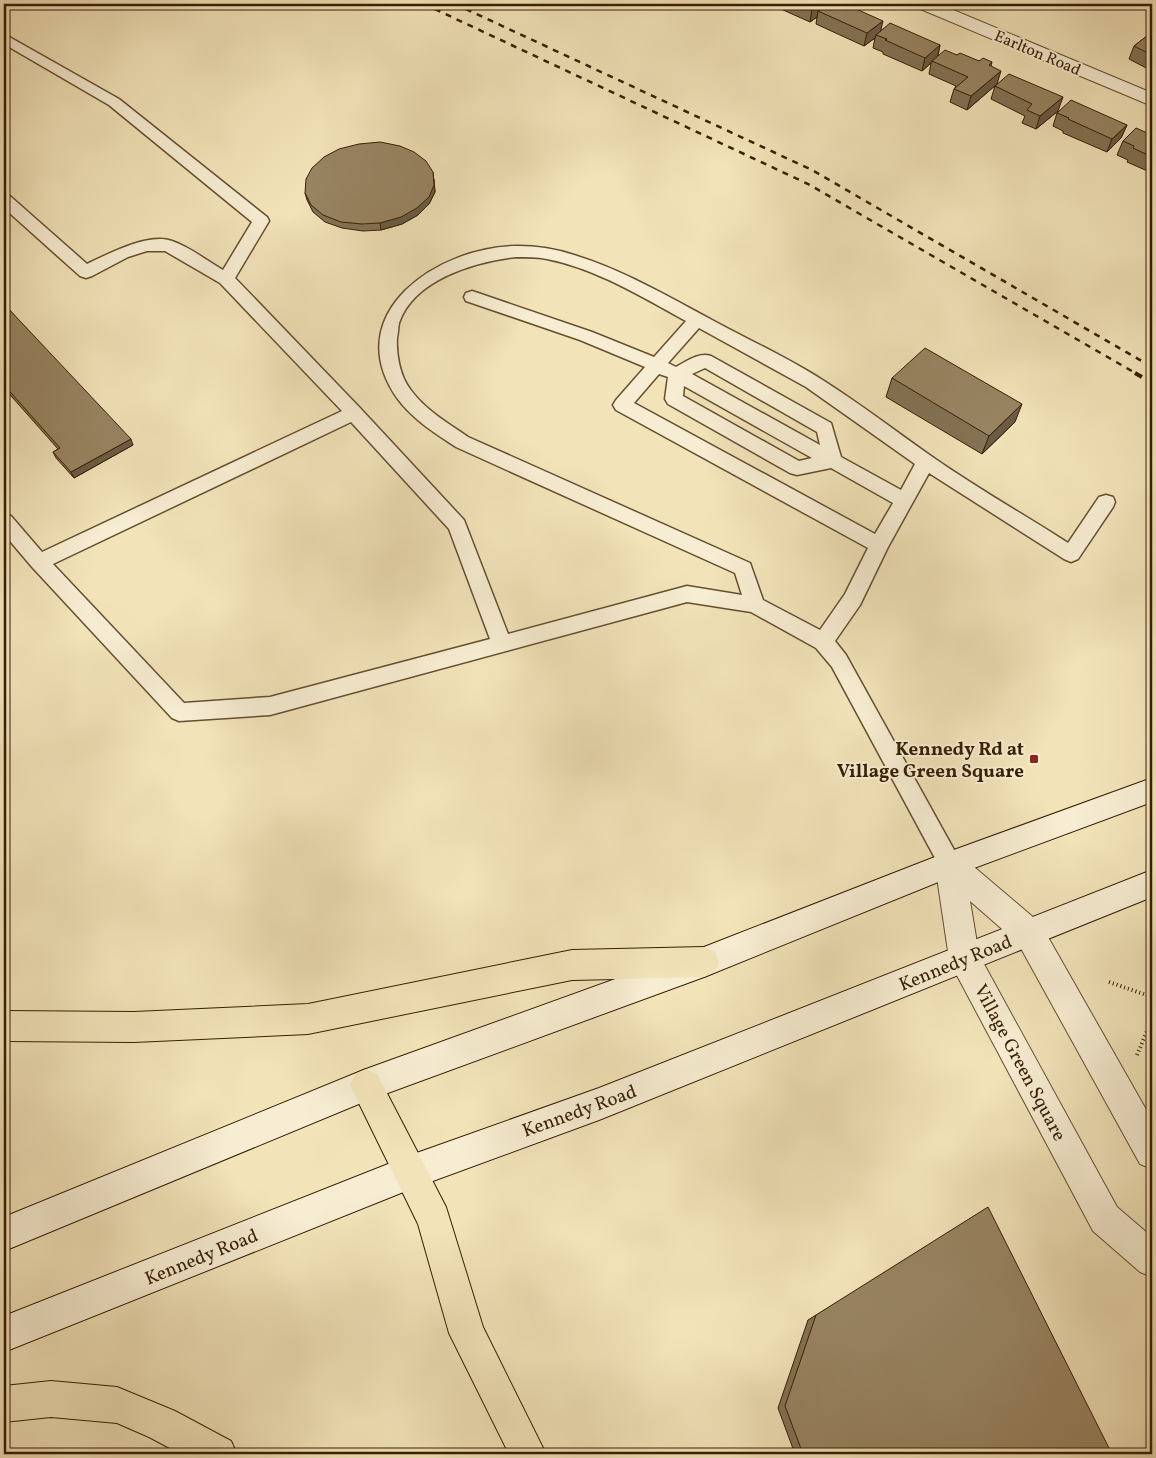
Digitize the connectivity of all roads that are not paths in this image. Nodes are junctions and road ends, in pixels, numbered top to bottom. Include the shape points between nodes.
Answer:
1 (924, 4) edge
2 (4, 38) edge
3 (1152, 100) edge
4 (4, 200) edge
5 (226, 279) junction
6 (472, 297) dead end
7 (697, 319) junction
8 (657, 366) junction
9 (677, 374) junction
10 (354, 413) junction
11 (833, 461) junction
12 (926, 462) junction
13 (904, 500) junction
14 (1106, 502) dead end
15 (4, 521) edge
16 (879, 545) junction
17 (38, 562) junction
18 (755, 605) junction
19 (823, 642) junction
20 (502, 644) junction
21 (1152, 790) edge
22 (950, 864) junction
23 (1152, 883) edge
24 (1029, 933) junction
25 (964, 958) junction
26 (704, 962) junction
27 (4, 1026) edge
28 (366, 1085) junction
29 (1152, 1152) edge
30 (411, 1172) junction
31 (4, 1234) edge
32 (1152, 1260) edge
33 (4, 1334) edge
34 (4, 1404) edge
35 (218, 1454) edge
36 (528, 1454) edge

1 - 3 main road, Earlton Road
2 - 5 lane via 114,102 261,221
4 - 5 lane via 86,272 122,253 168,245
5 - 10 lane
6 - 8 lane via 586,336
7 - 8 lane
7 - 12 lane via 827,391
7 - 18 lane via 628,281 587,264 542,252 513,251 462,261 419,285 397,309 390,324 388,353 396,383 431,421 462,442 743,568
8 - 9 lane
8 - 16 lane via 622,405
9 - 11 lane via 674,399 797,468
9 - 11 lane via 705,360 825,428
10 - 17 lane
10 - 20 lane via 457,525
11 - 13 lane
12 - 13 lane
12 - 14 lane via 1071,554
13 - 16 lane
15 - 17 lane
16 - 19 lane via 853,599
17 - 20 lane via 179,712 270,706
18 - 19 lane
18 - 20 lane via 687,594
19 - 22 lane via 839,661
21 - 22 main road
22 - 24 main road
22 - 25 main road, Village Green Square
22 - 26 main road
23 - 24 main road, Kennedy Road
24 - 25 main road, Kennedy Road
24 - 29 main road
25 - 30 main road, Kennedy Road via 599,1104
25 - 32 main road, Village Green Square via 1105,1219
26 - 27 highway via 572,965 308,1019 134,1027
26 - 28 main road
28 - 30 highway
28 - 31 main road
30 - 33 main road, Kennedy Road
30 - 36 highway via 434,1219 467,1333
34 - 35 highway via 51,1399 117,1405 162,1424

